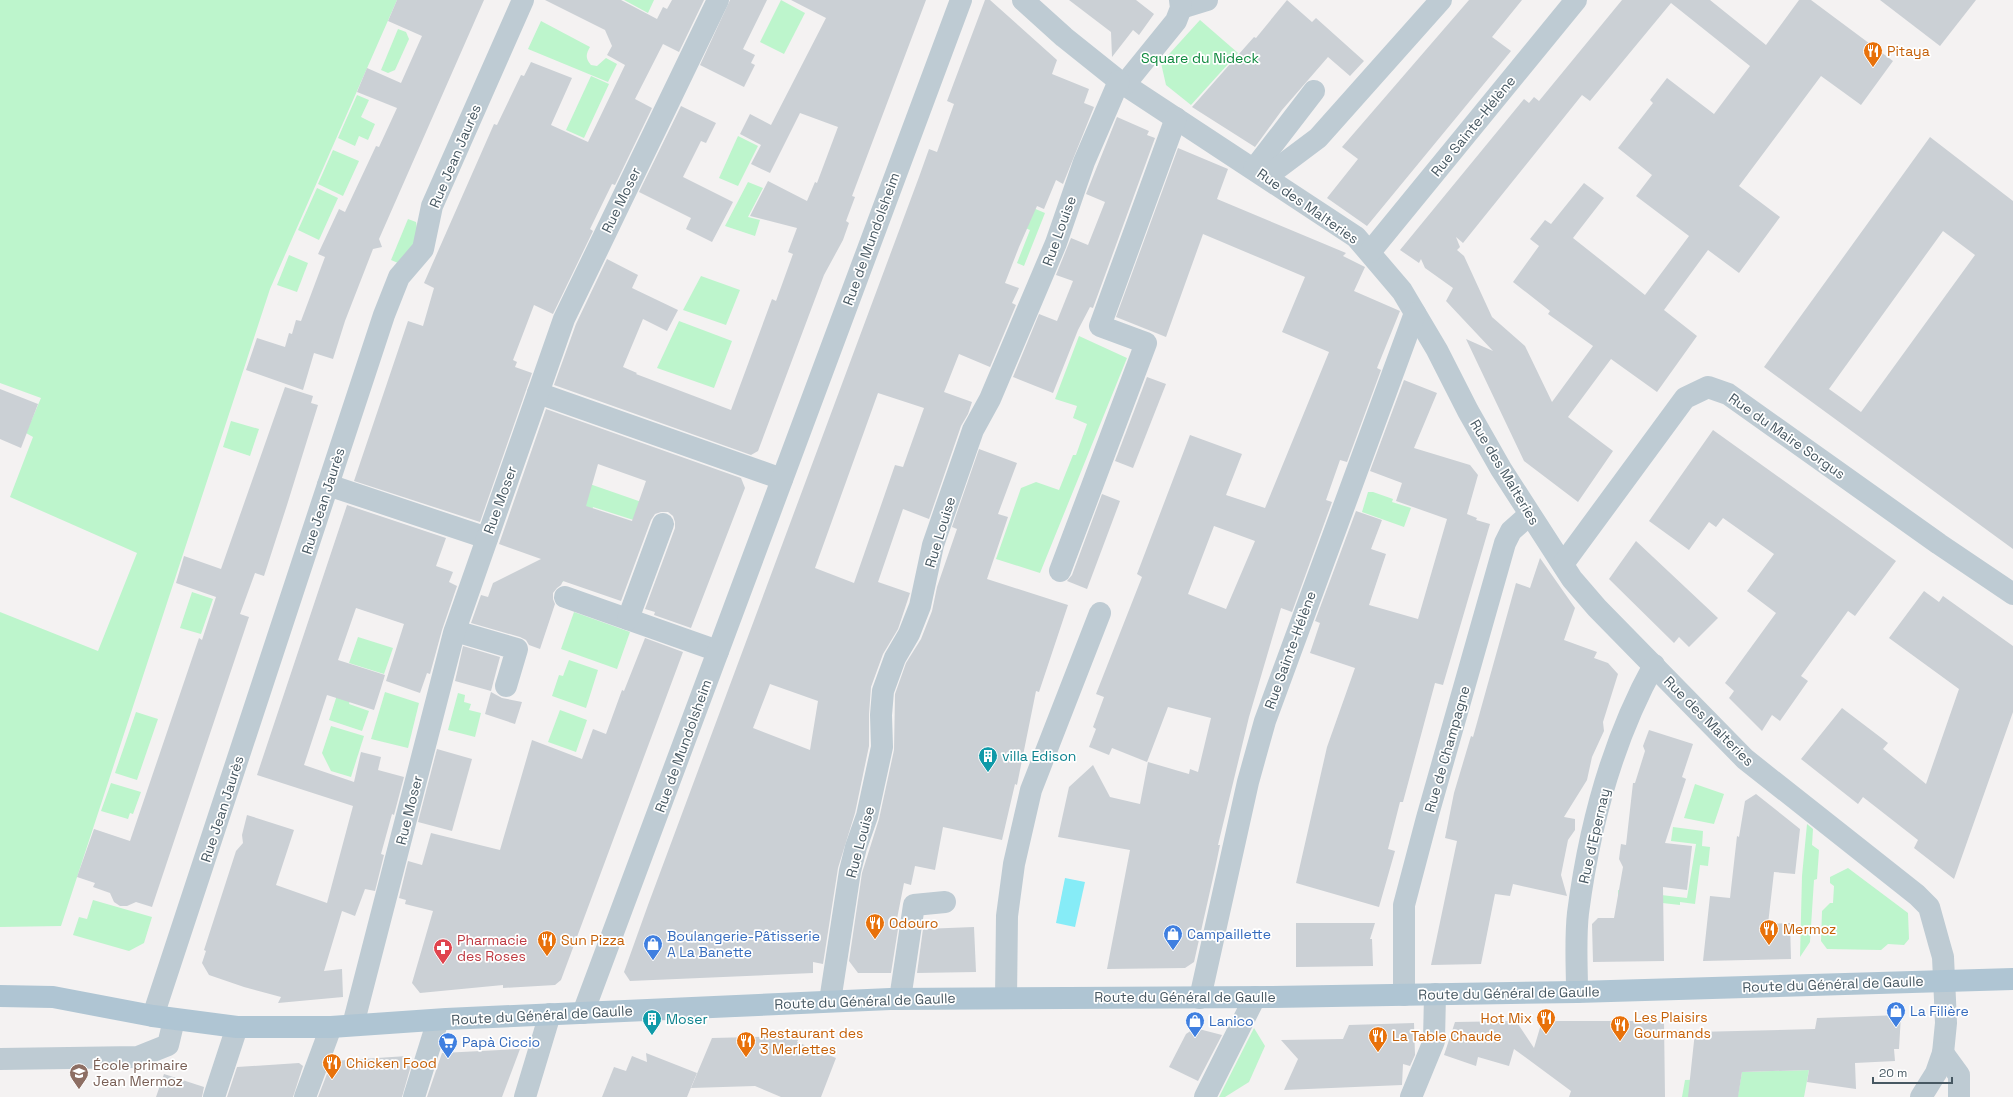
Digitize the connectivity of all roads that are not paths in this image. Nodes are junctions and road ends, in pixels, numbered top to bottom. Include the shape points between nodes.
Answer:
1 (523, 0) edge
2 (718, 0) edge
3 (961, 0) edge
4 (1023, 0) edge
5 (1207, 0) edge
6 (1441, 0) edge
7 (1576, 0) edge
8 (1180, 4) edge
9 (1122, 82) junction
10 (1314, 91) dead end
11 (1176, 118) junction
12 (1260, 173) junction
13 (1370, 252) junction
14 (1415, 313) junction
15 (538, 393) junction
16 (782, 478) junction
17 (328, 485) junction
18 (1529, 514) junction
19 (663, 524) dead end
20 (487, 538) junction
21 (1563, 564) junction
22 (1060, 571) dead end
23 (2013, 594) edge
24 (565, 597) dead end
25 (1100, 613) dead end
26 (628, 620) junction
27 (454, 631) junction
28 (718, 651) junction
29 (1654, 665) junction
30 (506, 686) dead end
31 (946, 902) dead end
32 (2013, 978) edge
33 (1944, 981) junction
34 (1577, 992) junction
35 (1435, 994) junction
36 (1404, 995) junction
37 (0, 996) edge
38 (1255, 997) junction
39 (1006, 998) junction
40 (1200, 998) junction
41 (900, 999) junction
42 (830, 1001) junction
43 (584, 1013) junction
44 (550, 1014) junction
45 (153, 1016) junction
46 (174, 1020) junction
47 (438, 1020) junction
48 (353, 1025) junction
49 (237, 1027) junction
50 (331, 1027) junction
51 (1943, 1053) junction
52 (0, 1059) edge
53 (214, 1097) edge
54 (305, 1097) edge
55 (414, 1097) edge
56 (525, 1097) edge
57 (1205, 1097) edge
58 (1411, 1097) edge
59 (1920, 1097) edge
60 (1959, 1097) edge

1 - 17 street, Rue Jean Jaurès via 432,206 423,249 400,277 384,314
2 - 15 street, Rue Moser via 564,319
3 - 16 street, Rue de Mundolsheim
4 - 9 street, Rue des Malteries via 1064,37
5 - 8 street
6 - 12 street via 1318,138
7 - 13 street, Rue Sainte-Hélène
8 - 9 street, Rue Louise via 1176,21
9 - 11 street, Rue des Malteries
9 - 42 street, Rue Louise via 1084,162 1056,243 990,399 973,430 933,545 920,606 909,634 894,658 883,691 882,747 868,816 850,871
10 - 12 street
11 - 12 street, Rue des Malteries
11 - 22 street via 1100,326 1146,343
12 - 13 street, Rue des Malteries via 1356,237
13 - 14 street, Rue des Malteries via 1402,291
14 - 18 street, Rue des Malteries
14 - 40 street, Rue Sainte-Hélène via 1265,721 1248,782
15 - 16 street
15 - 20 street, Rue Moser
16 - 28 street, Rue de Mundolsheim
17 - 20 street
17 - 45 street, Rue Jean Jaurès
18 - 21 street, Rue des Malteries
18 - 36 street, Rue de Champagne via 1511,531 1505,543 1404,905
19 - 26 street
20 - 27 street, Rue Moser
21 - 23 street, Rue du Maire Sorgus via 1685,398 1708,388 1728,394
21 - 29 street, Rue des Malteries via 1572,579 1597,608
24 - 26 street
25 - 39 street via 1031,790 1014,864 1007,916
26 - 28 street
27 - 30 street via 517,649
27 - 48 street, Rue Moser
28 - 43 street, Rue de Mundolsheim
29 - 33 street, Rue des Malteries via 1745,759 1930,908 1942,957
29 - 34 street, Rue d'Epernay via 1630,712 1596,818 1578,914
31 - 41 street via 914,906
32 - 33 main road, Route du Général de Gaulle
33 - 34 main road, Route du Général de Gaulle
33 - 51 street, Rue des Malteries via 1946,1023
34 - 35 main road, Route du Général de Gaulle
35 - 36 main road, Route du Général de Gaulle
35 - 58 street via 1434,1041
36 - 38 main road, Route du Général de Gaulle
37 - 45 main road, Route du Général de Gaulle via 53,997
38 - 40 main road, Route du Général de Gaulle
38 - 57 street
39 - 40 main road, Route du Général de Gaulle
39 - 41 main road, Route du Général de Gaulle
41 - 42 main road, Route du Général de Gaulle
42 - 43 main road, Route du Général de Gaulle
43 - 44 main road, Route du Général de Gaulle
44 - 47 main road, Route du Général de Gaulle
44 - 56 street
45 - 46 main road, Route du Général de Gaulle
46 - 49 main road, Route du Général de Gaulle
46 - 52 street via 168,1045 138,1057
47 - 48 main road, Route du Général de Gaulle
47 - 55 street
48 - 50 main road, Route du Général de Gaulle
49 - 50 main road, Route du Général de Gaulle
49 - 53 street
50 - 54 street
51 - 59 street, Rue des Malteries via 1936,1073
51 - 60 street via 1959,1075

